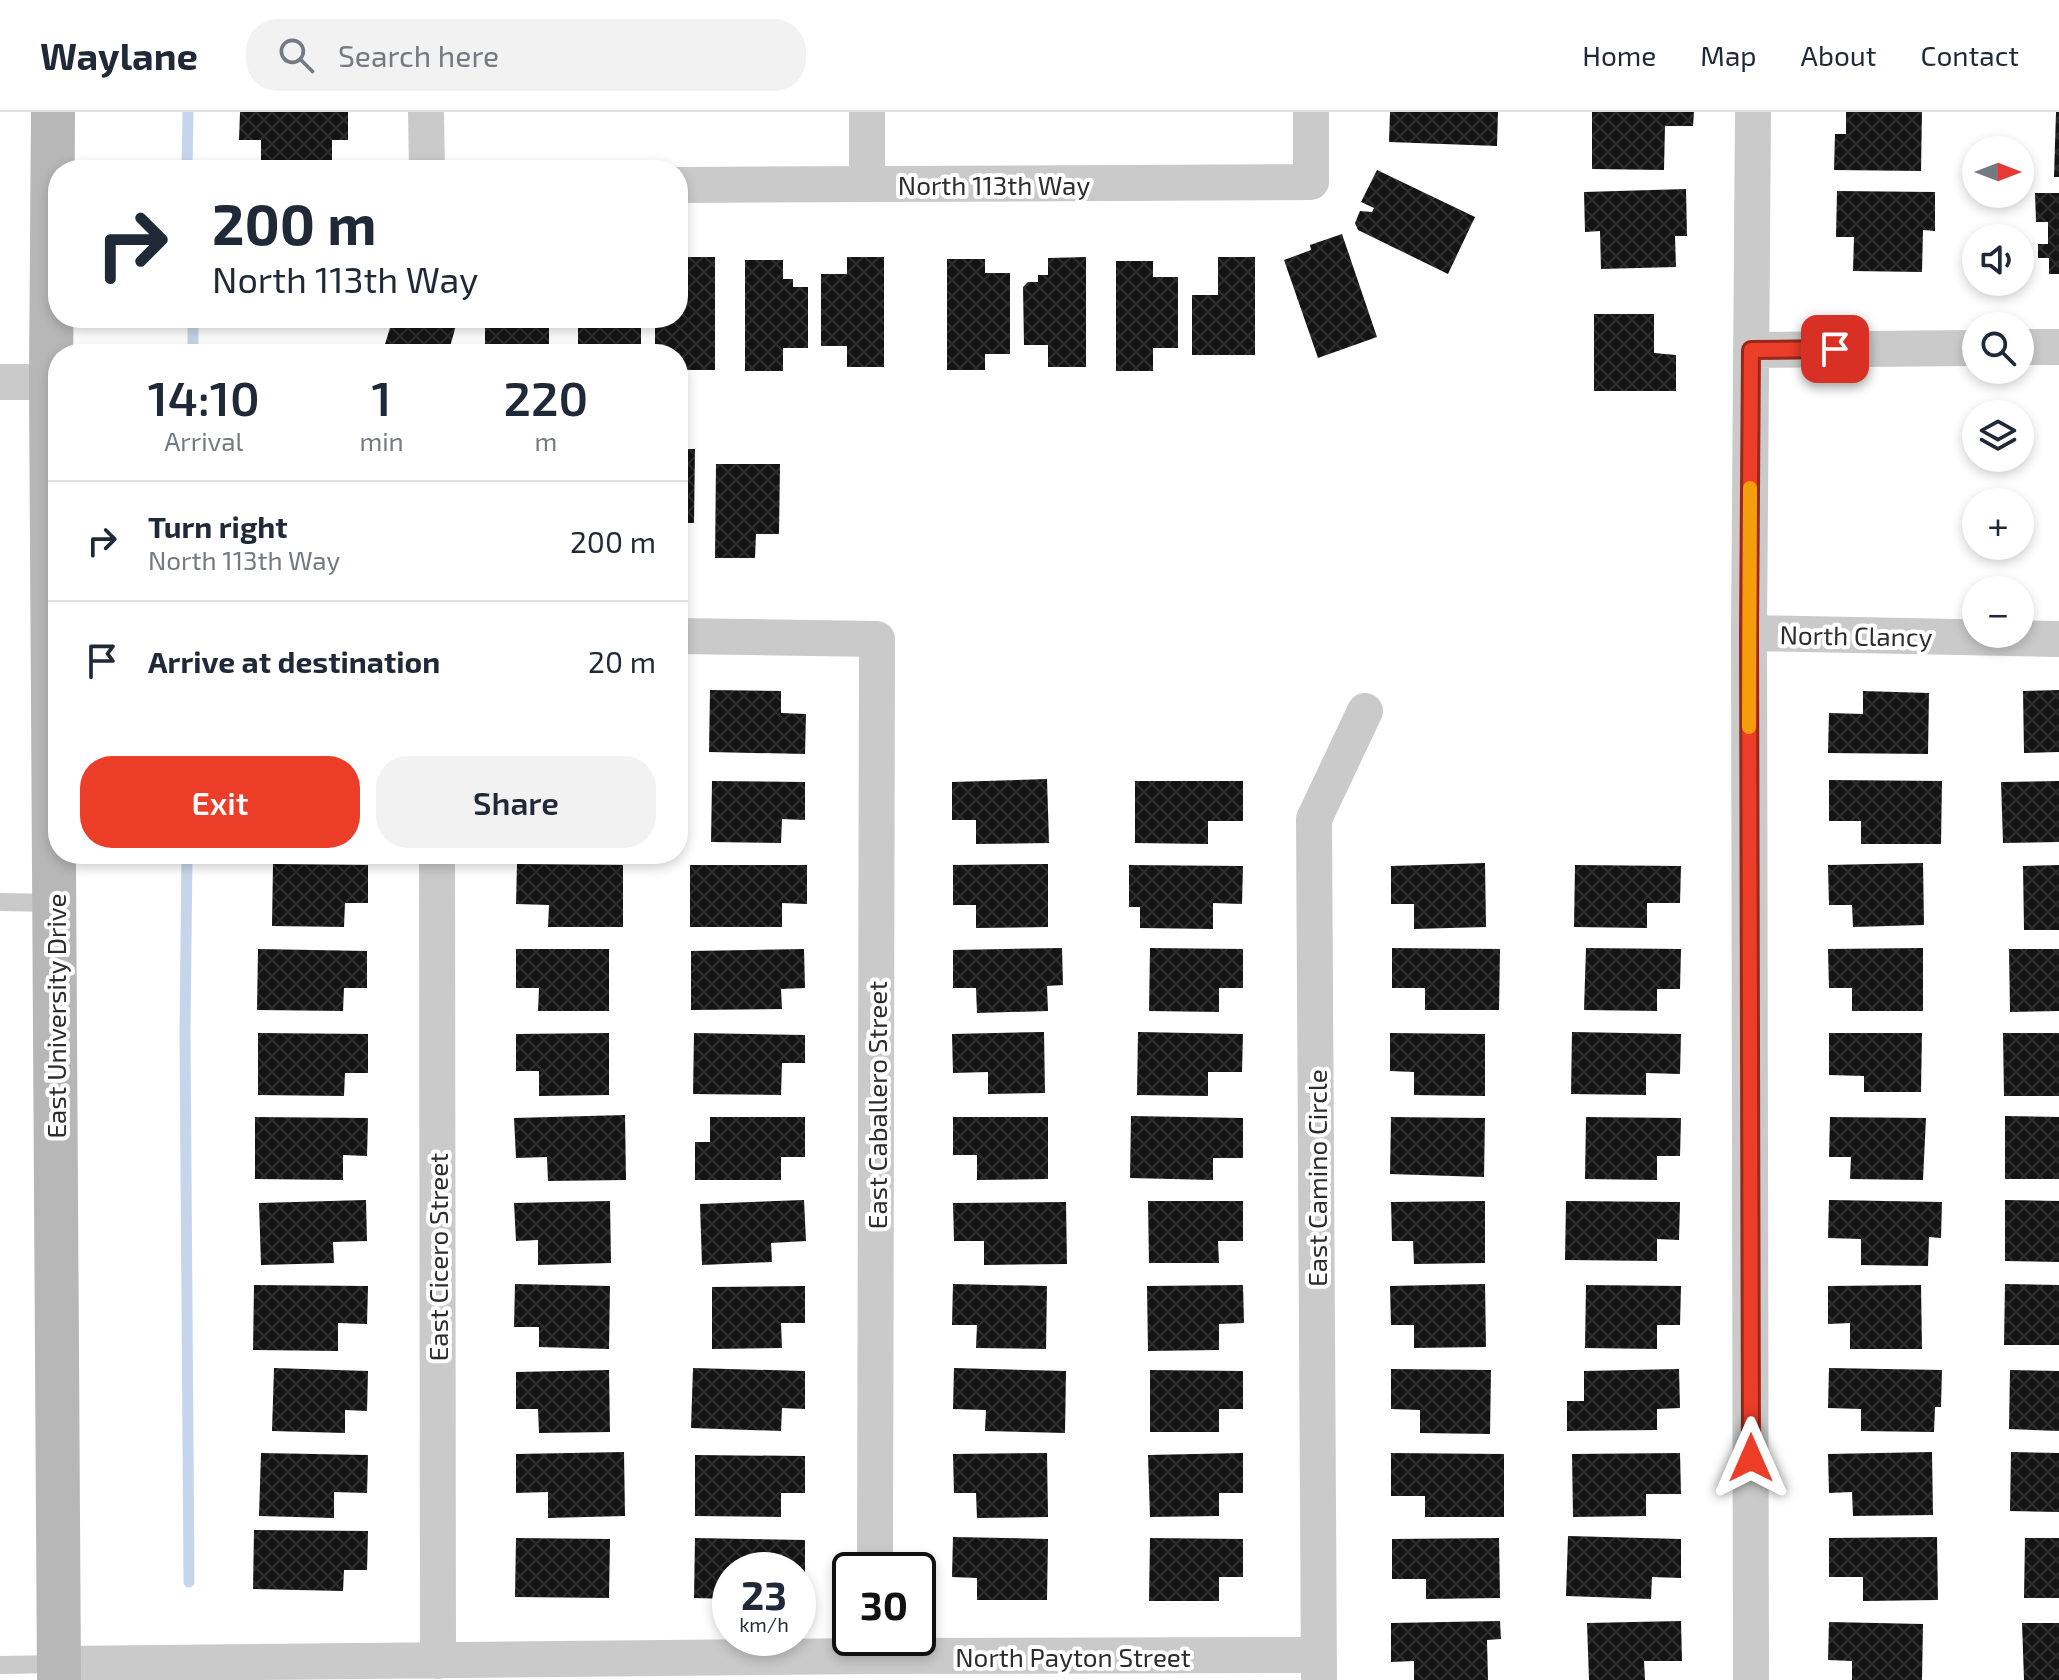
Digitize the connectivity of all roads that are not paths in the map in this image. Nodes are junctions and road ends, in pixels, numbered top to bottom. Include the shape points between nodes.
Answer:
1 (53, 112) edge
2 (426, 112) edge
3 (867, 112) edge
4 (1311, 112) edge
5 (1753, 112) edge
6 (53, 160) edge
7 (427, 160) edge
8 (867, 184) junction
9 (688, 185) edge
10 (2034, 347) edge
11 (2059, 347) edge
12 (1962, 348) edge
13 (1751, 350) junction
14 (0, 382) edge
15 (48, 382) edge
16 (1749, 633) junction
17 (688, 636) edge
18 (2059, 639) edge
19 (1365, 711) dead end
20 (54, 864) edge
21 (437, 864) edge
22 (0, 902) edge
23 (54, 903) junction
24 (875, 1552) edge
25 (832, 1648) edge
26 (936, 1650) edge
27 (438, 1661) junction
28 (0, 1665) edge
29 (1319, 1668) edge
30 (59, 1672) edge
31 (1751, 1680) edge

1 - 6 main road, East University Drive
2 - 7 street
3 - 8 street
4 - 8 street, North 113th Way via 1311,182
5 - 13 street
8 - 9 street, North 113th Way
10 - 11 street
12 - 13 street
13 - 16 street
14 - 15 street
16 - 18 street, North Clancy
16 - 31 street
17 - 24 street, East Caballero Street via 877,639
19 - 29 street, East Camino Circle via 1314,819
20 - 23 main road, East University Drive
21 - 27 street, East Cicero Street
22 - 23 lane
23 - 30 main road, East University Drive
25 - 27 street, North Payton Street
26 - 29 street, North Payton Street
27 - 30 street, North Payton Street
28 - 30 lane

